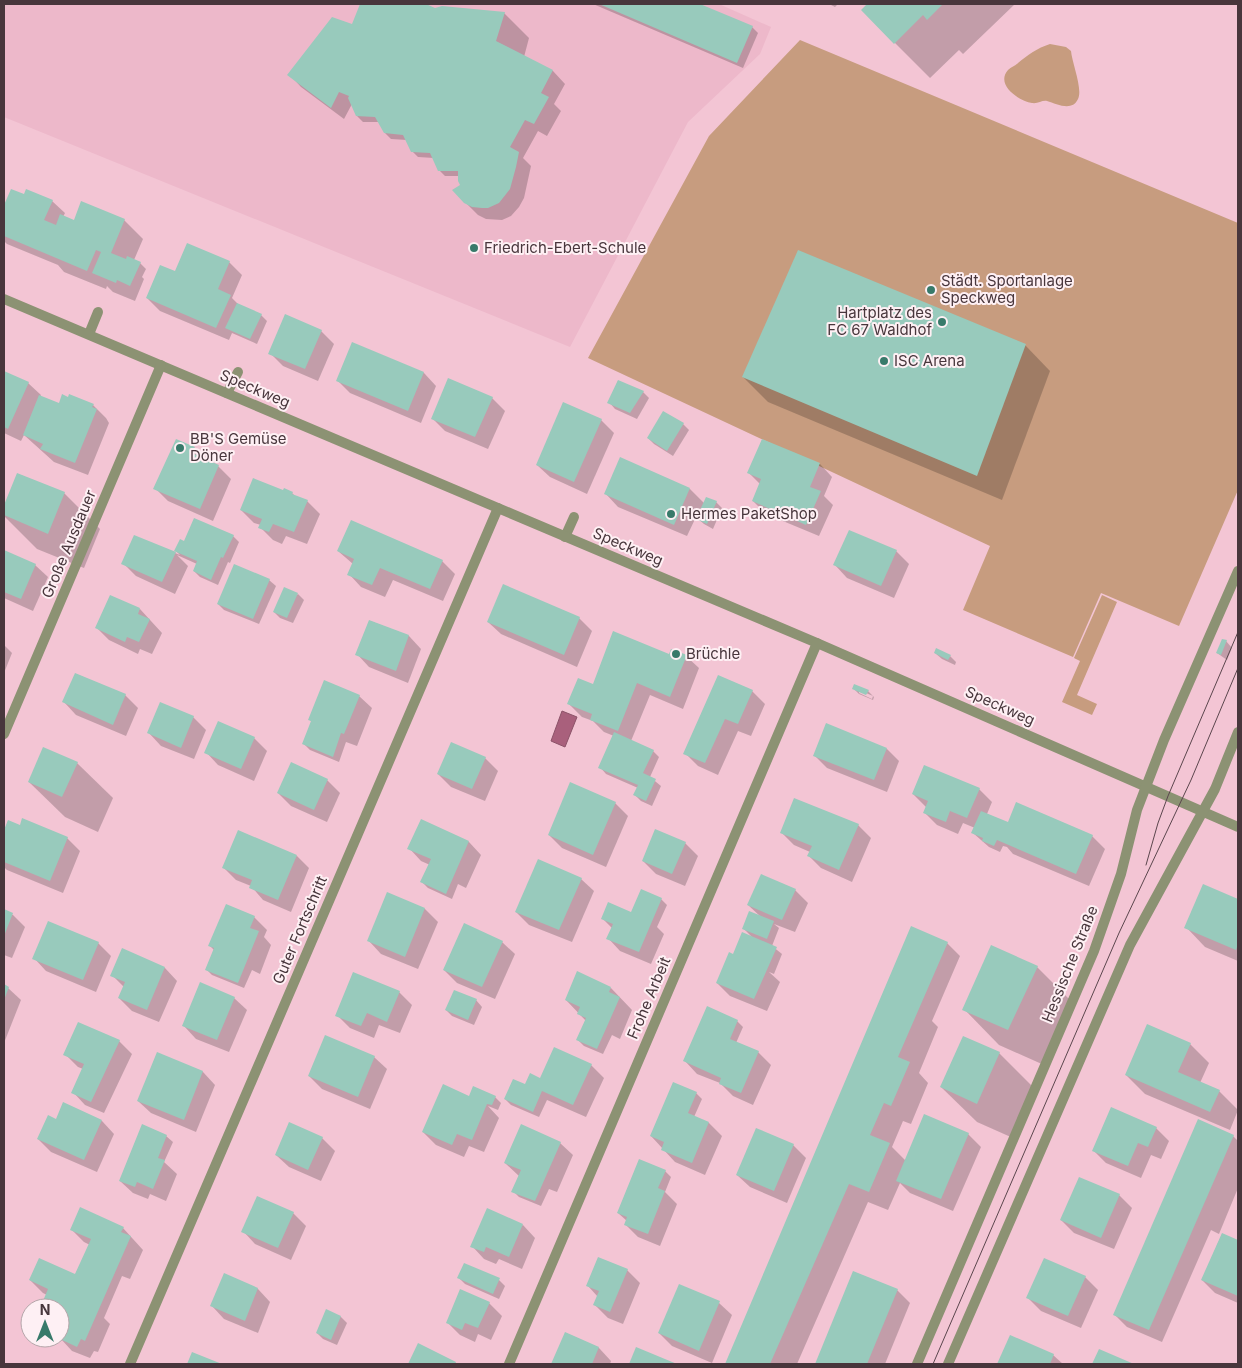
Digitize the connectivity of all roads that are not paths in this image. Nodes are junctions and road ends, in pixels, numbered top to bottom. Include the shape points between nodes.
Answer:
1 (4, 299) edge
2 (98, 312) dead end
3 (89, 334) junction
4 (161, 365) junction
5 (238, 372) dead end
6 (227, 393) junction
7 (498, 508) junction
8 (574, 517) dead end
9 (565, 537) junction
10 (1238, 571) edge
11 (817, 643) junction
12 (1238, 732) edge
13 (4, 734) edge
14 (1146, 787) junction
15 (1202, 811) junction
16 (1238, 827) edge
17 (130, 1364) edge
18 (509, 1364) edge
19 (917, 1364) edge
20 (948, 1364) edge

1 - 3 street, Speckweg
2 - 3 street
3 - 4 street, Speckweg
4 - 6 street, Speckweg
4 - 13 street, Große Ausdauer
5 - 6 street
6 - 7 street, Speckweg
7 - 9 street, Speckweg
7 - 17 street, Guter Fortschritt
8 - 9 street
9 - 11 street, Speckweg
10 - 14 street, Hessische Straße
11 - 14 street, Speckweg
11 - 18 street, Frohe Arbeit
12 - 15 street via 1215,789
14 - 15 street, Speckweg
14 - 19 street, Hessische Straße via 1094,951
15 - 16 street, Speckweg
15 - 20 street via 1130,945

